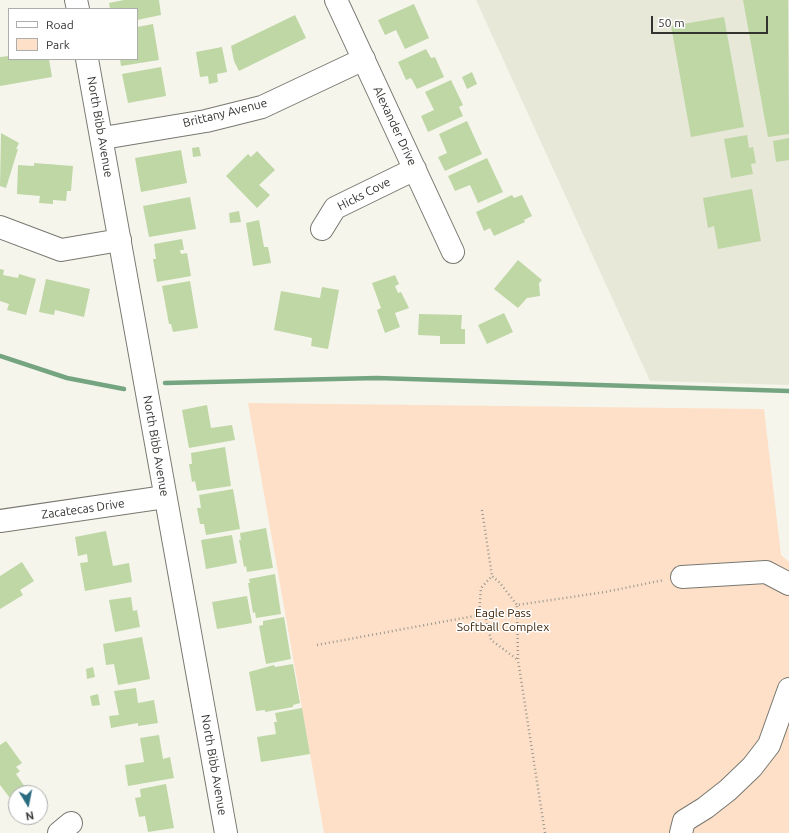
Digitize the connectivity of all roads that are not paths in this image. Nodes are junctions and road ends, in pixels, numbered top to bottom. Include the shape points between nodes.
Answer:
1 (336, 0) edge
2 (364, 59) junction
3 (87, 60) edge
4 (103, 138) junction
5 (415, 169) junction
6 (0, 227) edge
7 (322, 229) dead end
8 (120, 240) junction
9 (453, 252) dead end
10 (165, 497) junction
11 (0, 521) edge
12 (682, 577) road end
13 (789, 584) edge
14 (789, 689) edge
15 (226, 833) edge
16 (682, 833) edge

1 - 2 street, Alexander Drive
2 - 4 street, Brittany Avenue via 262,107 206,121
2 - 5 street, Alexander Drive
3 - 4 street, North Bibb Avenue
4 - 8 street, North Bibb Avenue
5 - 7 street, Hicks Cove via 335,208
5 - 9 street, Alexander Drive
6 - 8 street via 61,250
8 - 10 street, North Bibb Avenue
10 - 11 street, Zacatecas Drive
10 - 15 street, North Bibb Avenue
12 - 13 street via 766,572
14 - 16 street via 769,745 752,767 728,790 684,821

